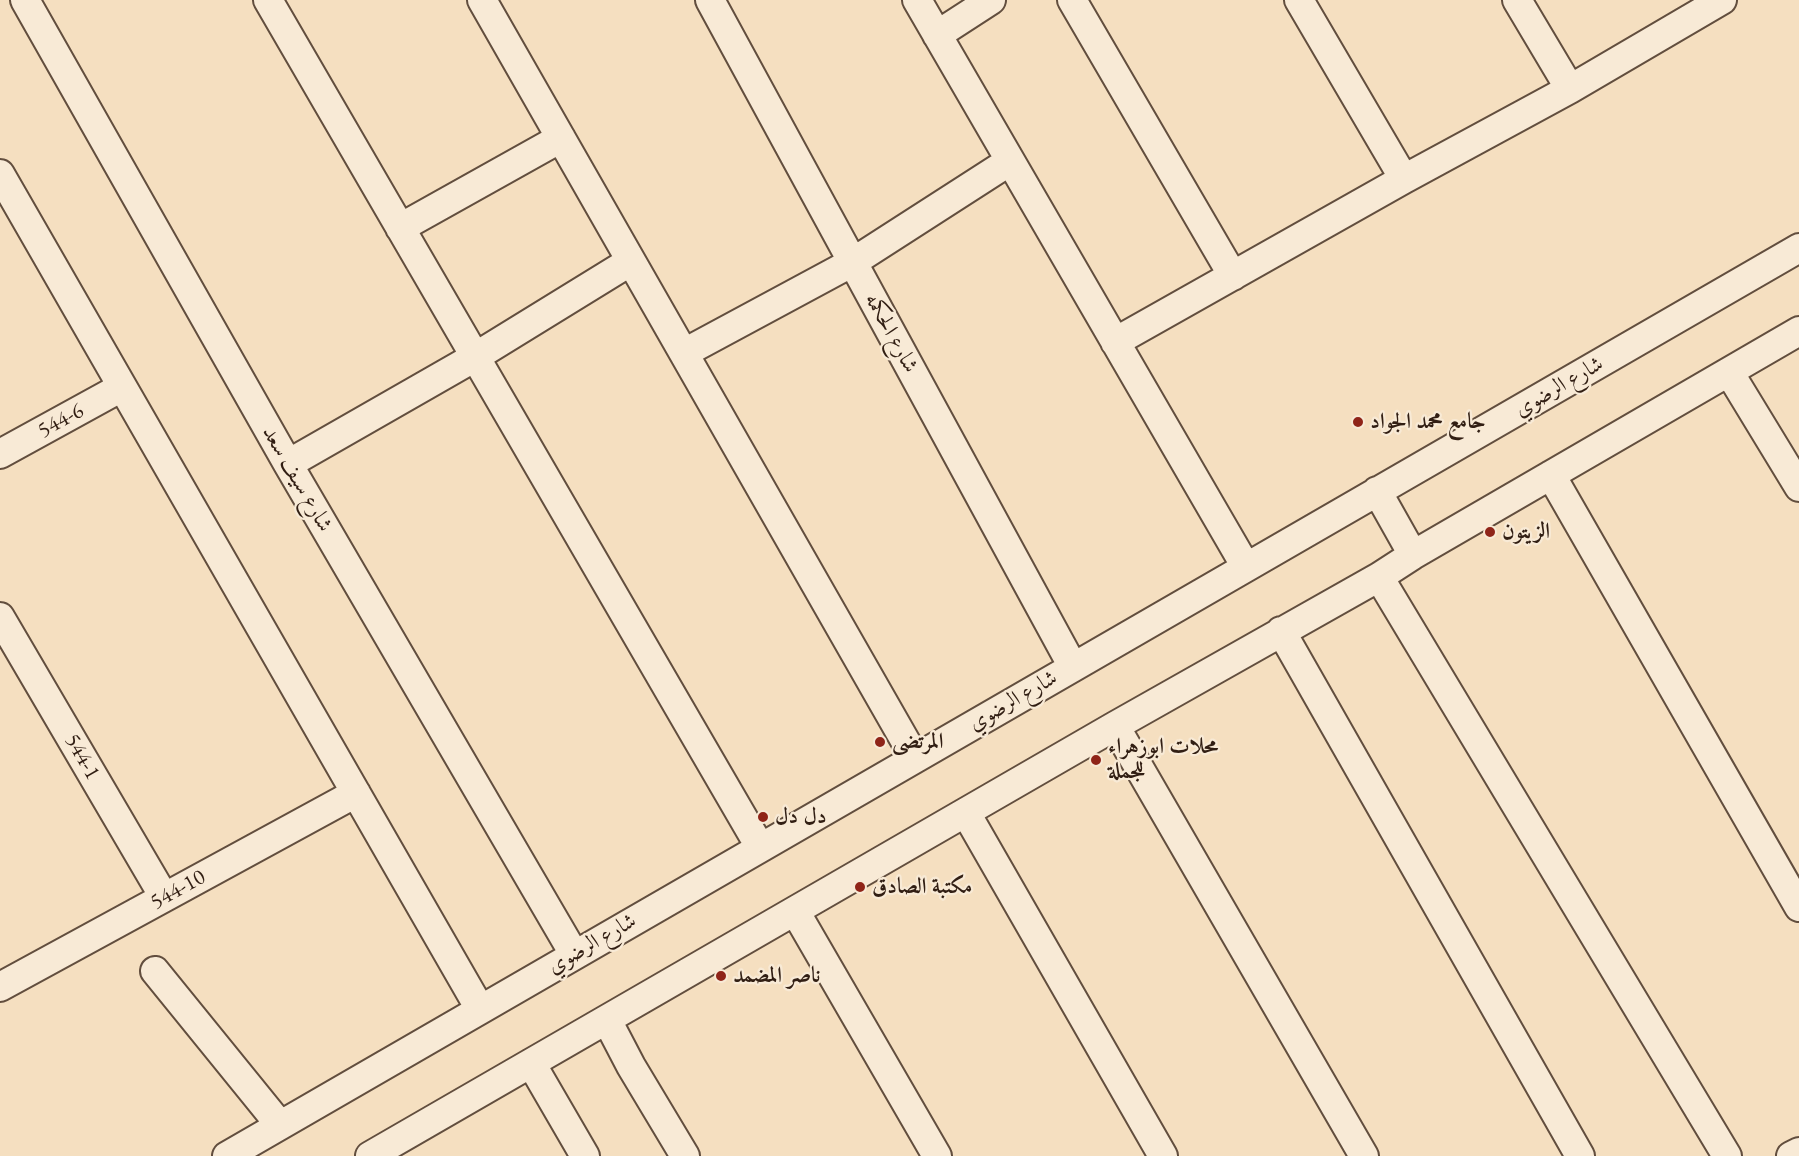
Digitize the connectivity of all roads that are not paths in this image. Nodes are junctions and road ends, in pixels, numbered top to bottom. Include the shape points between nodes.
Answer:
1 (25, 0) edge
2 (268, 0) edge
3 (482, 0) edge
4 (710, 0) edge
5 (917, 0) edge
6 (992, 0) edge
7 (1072, 0) edge
8 (1299, 0) edge
9 (1517, 0) edge
10 (1720, 1) edge
11 (937, 35) junction
12 (1570, 89) junction
13 (561, 138) junction
14 (1010, 161) junction
15 (0, 174) edge
16 (1404, 179) junction
17 (400, 228) junction
18 (1799, 248) edge
19 (631, 261) junction
20 (853, 262) junction
21 (1233, 276) junction
22 (1799, 331) edge
23 (1115, 342) junction
24 (684, 353) junction
25 (475, 357) junction
26 (1730, 372) junction
27 (122, 387) junction
28 (0, 454) edge
29 (288, 464) junction
30 (1551, 475) junction
31 (1799, 487) edge
32 (1377, 491) junction
33 (1413, 555) junction
34 (1246, 567) junction
35 (1379, 577) junction
36 (0, 618) edge
37 (1281, 631) junction
38 (1073, 667) junction
39 (1115, 726) junction
40 (915, 758) junction
41 (356, 793) junction
42 (966, 813) junction
43 (760, 847) junction
44 (164, 897) junction
45 (1799, 908) edge
46 (795, 911) junction
47 (574, 954) junction
48 (155, 971) dead end
49 (3, 979) edge
50 (480, 1009) junction
51 (607, 1020) junction
52 (531, 1063) junction
53 (280, 1125) junction
54 (1799, 1152) edge
55 (227, 1156) edge
56 (370, 1156) edge
57 (585, 1156) edge
58 (685, 1156) edge
59 (937, 1156) edge
60 (1163, 1156) edge
61 (1365, 1156) edge
62 (1580, 1156) edge
63 (1727, 1156) edge
64 (1791, 1156) edge

1 - 29 street, شارع سيف سعد
2 - 17 street
3 - 13 street
4 - 20 street, شارع الحكمه
5 - 11 street
6 - 11 street
7 - 21 street
8 - 16 street
9 - 12 street
10 - 12 street
11 - 14 street
12 - 16 street
13 - 17 street
13 - 19 street
14 - 20 street
14 - 23 street
15 - 27 street
16 - 21 street
17 - 25 street
18 - 32 street, شارع الرضوي
19 - 24 street
19 - 25 street
20 - 24 street
20 - 38 street, شارع الحكمه
21 - 23 street
22 - 26 street
23 - 34 street
24 - 40 street
25 - 29 street
25 - 43 street
26 - 30 street
26 - 31 street
27 - 28 street, 544-6
27 - 41 street
29 - 47 street, شارع سيف سعد
30 - 33 street
30 - 45 street
32 - 33 street
32 - 34 street, شارع الرضوي
33 - 35 street
34 - 38 street, شارع الرضوي
35 - 37 street
35 - 63 street
36 - 44 street, 544-1
37 - 39 street
37 - 62 street
38 - 40 street, شارع الرضوي
39 - 42 street
39 - 61 street
40 - 43 street, شارع الرضوي
41 - 44 street, 544-10
41 - 50 street
42 - 46 street
42 - 60 street
43 - 47 street, شارع الرضوي
44 - 49 street, 544-10
46 - 51 street
46 - 59 street
47 - 50 street, شارع الرضوي
48 - 53 street
50 - 53 street, شارع الرضوي
51 - 52 street
51 - 58 street
52 - 56 street
52 - 57 street
53 - 55 street, شارع الرضوي
54 - 64 street

